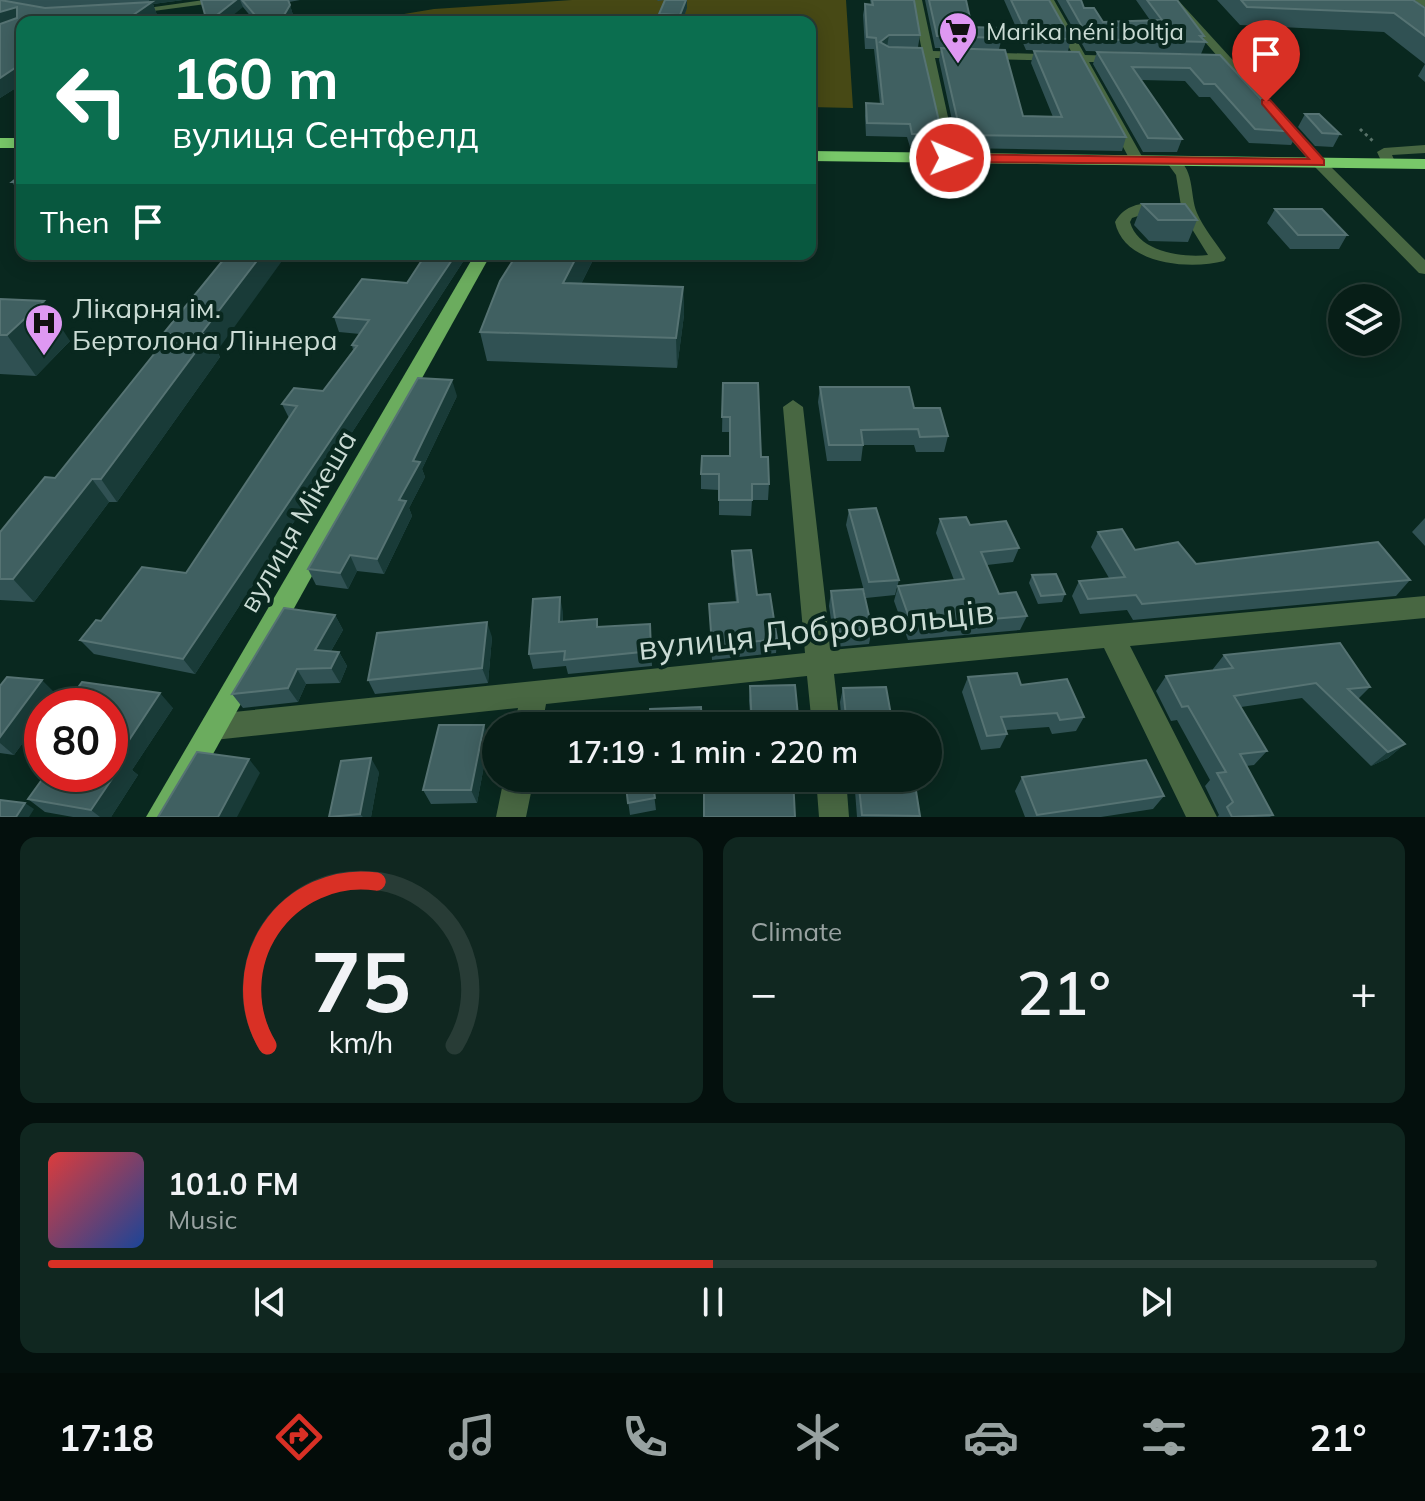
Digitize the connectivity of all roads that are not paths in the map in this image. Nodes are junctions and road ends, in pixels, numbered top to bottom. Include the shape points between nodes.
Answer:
1 (231, 0) edge
2 (917, 0) edge
3 (1049, 0) edge
4 (1173, 0) edge
5 (1419, 0) edge
6 (1425, 4) edge
7 (113, 12) edge
8 (887, 53) edge
9 (930, 55) junction
10 (1083, 59) junction
11 (1142, 60) edge
12 (1215, 61) edge
13 (1230, 61) junction
14 (1425, 149) edge
15 (816, 156) edge
16 (950, 158) junction
17 (1137, 160) junction
18 (1172, 160) junction
19 (1319, 163) junction
20 (1389, 164) junction
21 (1425, 164) edge
22 (1189, 212) junction
23 (480, 260) edge
24 (1425, 269) edge
25 (793, 407) dead end
26 (1425, 607) edge
27 (1111, 635) junction
28 (820, 663) junction
29 (534, 694) junction
30 (531, 712) edge
31 (825, 712) edge
32 (214, 727) junction
33 (516, 792) edge
34 (832, 792) edge
35 (161, 817) edge
36 (511, 817) edge
37 (834, 817) edge
38 (1202, 817) edge

1 - 7 street
2 - 9 street
3 - 10 street
4 - 13 street
5 - 6 street
8 - 9 street
9 - 10 street
9 - 16 street
10 - 11 street
10 - 17 street
12 - 13 street
13 - 19 street
14 - 20 street via 1384,152
15 - 16 highway
16 - 17 highway
17 - 18 highway
18 - 19 highway
18 - 22 street via 1183,175
19 - 20 highway
19 - 24 street
20 - 21 highway
22 - 22 street via 1142,207 1123,217 1121,224 1132,242 1165,257 1218,258
23 - 32 main road, вулиця Мікеша
25 - 28 street
26 - 27 street, вулиця Добровольців
27 - 28 street, вулиця Добровольців
27 - 38 street
28 - 29 street, вулиця Добровольців
28 - 31 street
29 - 30 street
29 - 32 street, вулиця Добровольців
32 - 35 main road, вулиця Мікеша
33 - 36 street
34 - 37 street

